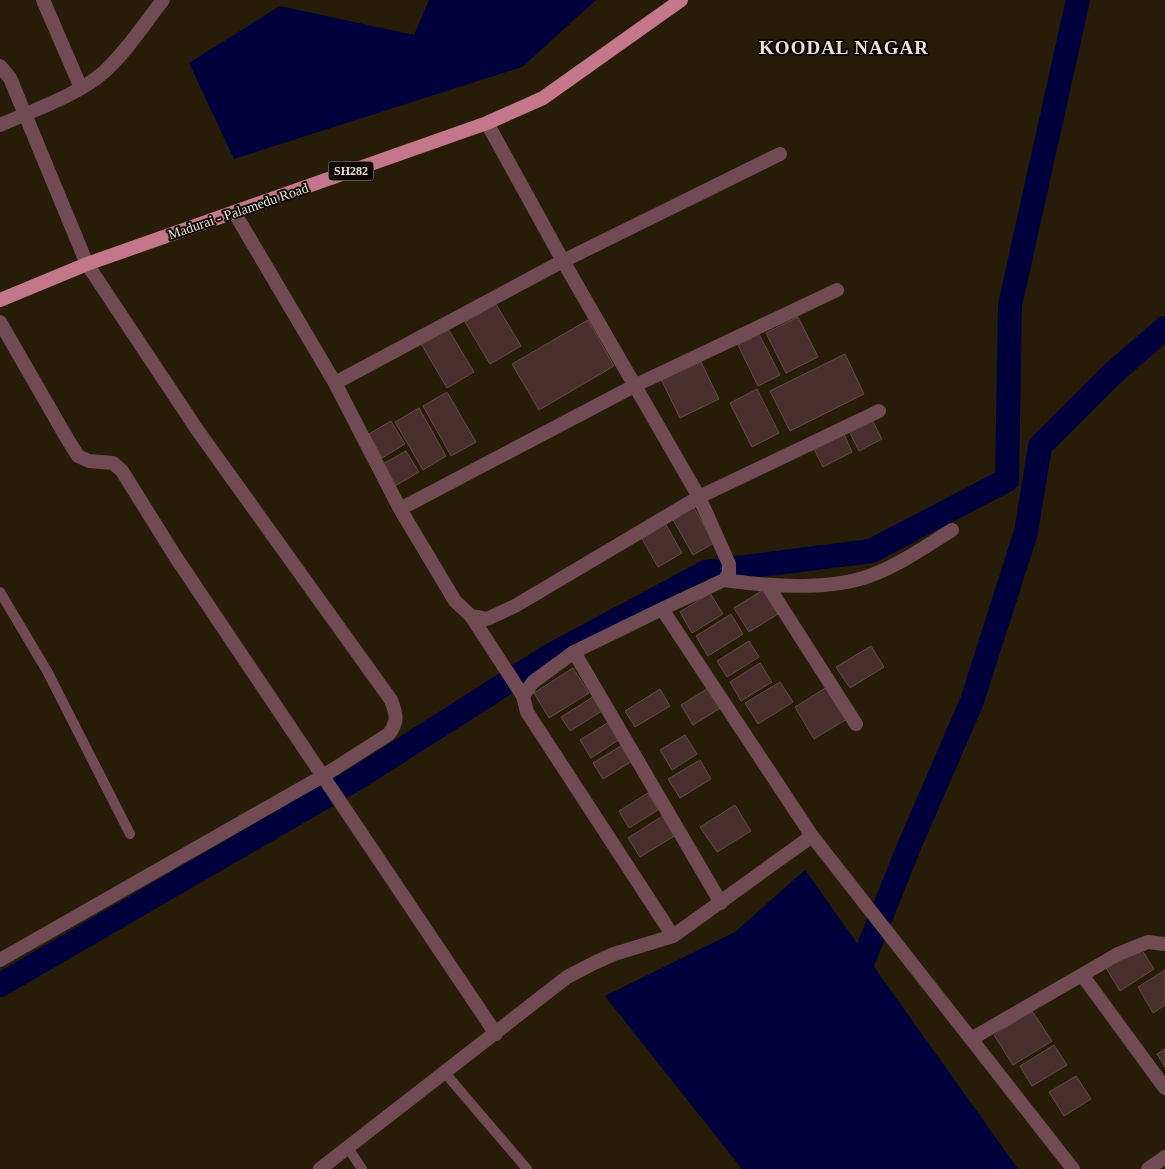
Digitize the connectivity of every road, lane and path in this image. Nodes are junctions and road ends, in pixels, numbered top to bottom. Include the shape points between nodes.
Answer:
1 (43, 0) edge
2 (163, 0) edge
3 (681, 0) edge
4 (0, 66) edge
5 (81, 88) junction
6 (24, 114) junction
7 (488, 123) junction
8 (0, 124) edge
9 (780, 154) dead end
10 (234, 212) junction
11 (563, 261) junction
12 (87, 264) junction
13 (837, 290) dead end
14 (0, 300) edge
15 (0, 322) edge
16 (335, 383) junction
17 (636, 385) junction
18 (879, 411) dead end
19 (699, 497) junction
20 (400, 509) junction
21 (952, 530) dead end
22 (727, 573) junction
23 (768, 586) junction
24 (0, 592) edge
25 (662, 609) junction
26 (471, 616) junction
27 (574, 652) junction
28 (523, 696) junction
29 (856, 724) dead end
30 (323, 777) junction
31 (130, 834) dead end
32 (812, 836) junction
33 (721, 903) junction
34 (673, 936) junction
35 (1165, 944) edge
36 (0, 960) edge
37 (1082, 975) junction
38 (496, 1034) junction
39 (971, 1039) junction
40 (445, 1073) junction
41 (1165, 1088) edge
42 (348, 1148) junction
43 (1165, 1157) edge
44 (320, 1169) edge
45 (362, 1169) edge
46 (527, 1169) edge
47 (1073, 1169) edge
48 (1148, 1169) edge

1 - 5 street
2 - 5 street via 120,56
3 - 7 main road, Madurai - Palamedu Road / SH282 via 543,98
4 - 6 street via 10,78
5 - 6 street
6 - 8 street
6 - 12 street
7 - 10 main road, Madurai - Palamedu Road / SH282
7 - 11 street
9 - 11 street
10 - 12 main road, Madurai - Palamedu Road / SH282
10 - 16 street
11 - 16 street
11 - 17 street
12 - 14 main road, Madurai - Palamedu Road / SH282
12 - 30 street via 198,431 391,700 396,725 390,734
13 - 17 street
15 - 30 street via 78,456 89,461 113,463 122,471
16 - 20 street
17 - 19 street
17 - 20 street
18 - 19 street
19 - 22 street
19 - 26 street via 515,606 487,619
20 - 26 street via 455,601
21 - 23 street via 870,576 846,582
22 - 23 street
22 - 25 street
23 - 29 street
24 - 31 lane via 47,671
25 - 27 street
25 - 32 street
26 - 28 street
27 - 28 street via 533,682
27 - 33 street
28 - 34 street via 536,728
30 - 36 street
30 - 38 street
32 - 33 street
32 - 39 street
33 - 34 street
34 - 38 street via 614,954 567,977
35 - 37 street via 1148,942 1118,954
37 - 39 street
37 - 41 street
38 - 40 street
39 - 47 street
40 - 42 street
40 - 46 lane
42 - 44 street
42 - 45 lane
43 - 48 street

